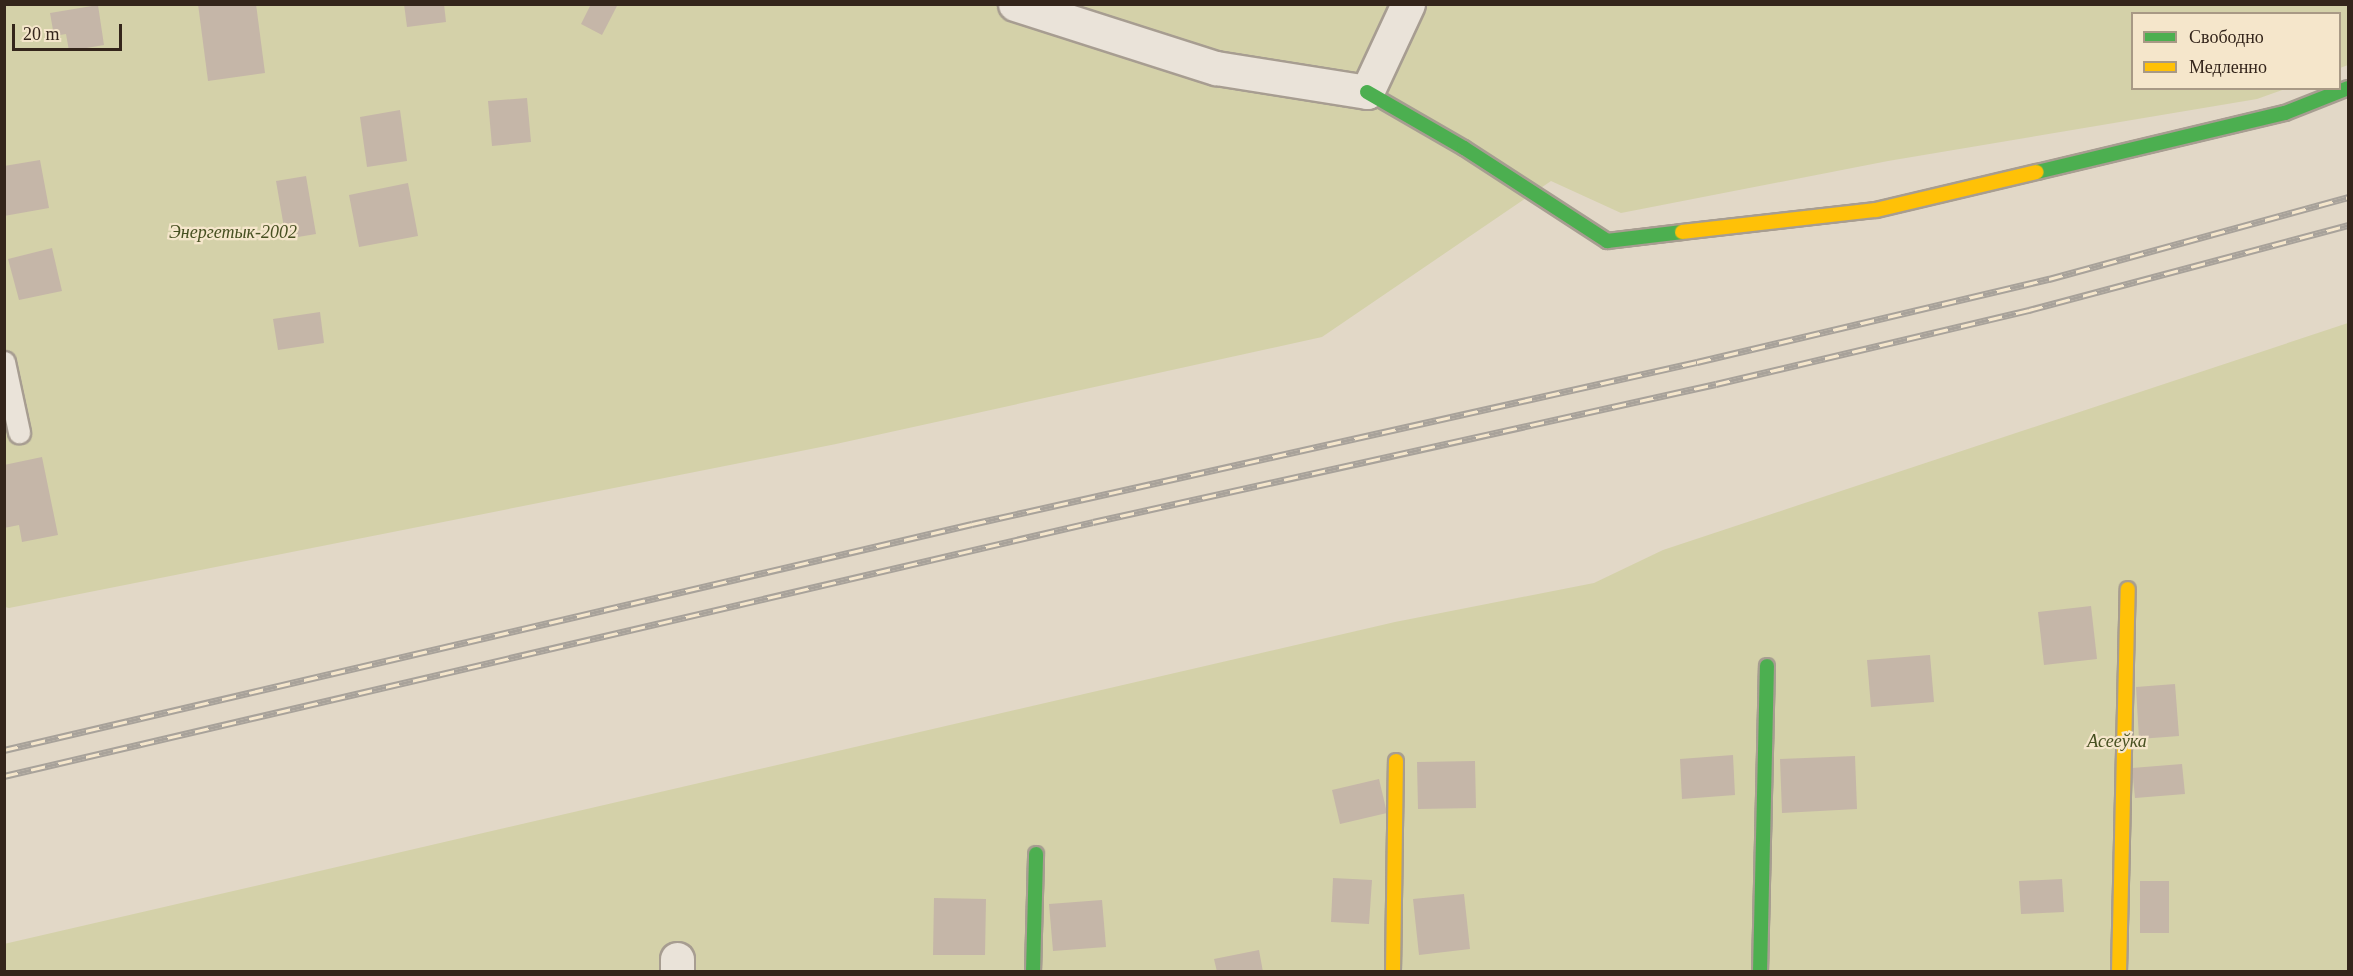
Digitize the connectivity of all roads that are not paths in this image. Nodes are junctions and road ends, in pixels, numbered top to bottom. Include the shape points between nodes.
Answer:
1 (1015, 4) edge
2 (1408, 4) edge
3 (2349, 88) edge
4 (1367, 92) junction
5 (4, 362) edge
6 (19, 432) dead end
7 (2128, 589) dead end
8 (1767, 666) dead end
9 (1396, 761) dead end
10 (1036, 855) dead end
11 (1033, 972) edge
12 (1393, 972) edge
13 (1760, 972) edge
14 (2119, 972) edge

1 - 4 street via 1216,68
2 - 4 street
3 - 4 street via 2285,113 1876,210 1607,241 1464,148
5 - 6 lane
7 - 14 street
8 - 13 street
9 - 12 street
10 - 11 street

